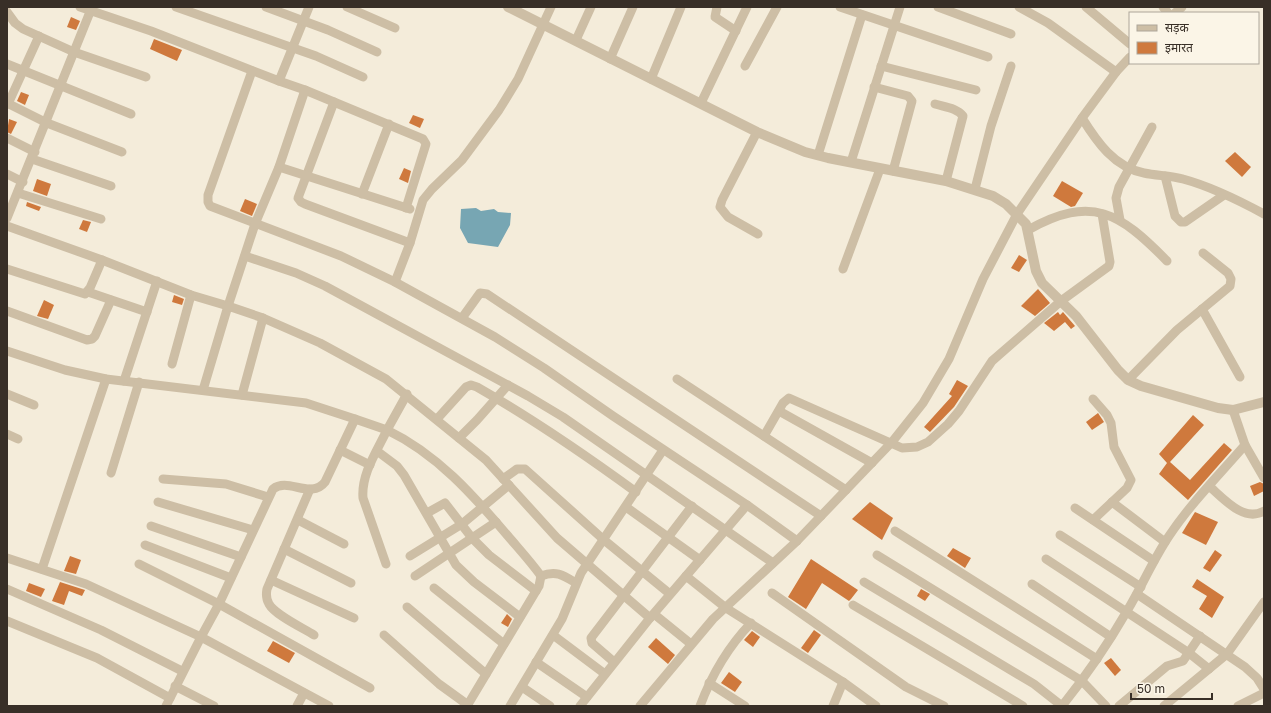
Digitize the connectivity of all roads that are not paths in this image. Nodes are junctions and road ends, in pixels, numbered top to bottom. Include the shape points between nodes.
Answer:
1 (80, 7) edge
2 (176, 7) edge
3 (266, 7) edge
4 (309, 7) edge
5 (347, 7) edge
6 (551, 7) edge
7 (591, 7) edge
8 (633, 7) edge
9 (681, 7) edge
10 (717, 7) edge
11 (748, 7) edge
12 (777, 7) edge
13 (840, 7) edge
14 (900, 7) edge
15 (938, 7) edge
16 (1019, 7) edge
17 (1086, 7) edge
18 (512, 8) edge
19 (92, 9) edge
20 (7, 12) edge
21 (862, 16) junction
22 (303, 20) junction
23 (544, 24) junction
24 (893, 26) junction
25 (395, 28) dead end
26 (736, 31) junction
27 (1010, 34) dead end
28 (39, 36) junction
29 (576, 40) junction
30 (1129, 43) edge
31 (292, 47) junction
32 (74, 52) junction
33 (377, 52) dead end
34 (988, 57) dead end
35 (1129, 58) edge
36 (610, 59) junction
37 (7, 64) edge
38 (745, 66) dead end
39 (881, 66) junction
40 (1011, 66) dead end
41 (24, 71) junction
42 (252, 71) junction
43 (1116, 72) junction
44 (146, 77) dead end
45 (363, 77) dead end
46 (651, 79) junction
47 (279, 81) junction
48 (62, 86) junction
49 (874, 87) junction
50 (305, 90) junction
51 (976, 90) dead end
52 (334, 102) junction
53 (701, 103) junction
54 (8, 104) edge
55 (935, 104) dead end
56 (131, 114) dead end
57 (1082, 118) junction
58 (47, 123) junction
59 (389, 124) junction
60 (1152, 127) dead end
61 (757, 132) junction
62 (7, 138) edge
63 (122, 152) dead end
64 (818, 155) junction
65 (33, 156) junction
66 (851, 162) junction
67 (279, 167) junction
68 (880, 169) junction
69 (1129, 169) junction
70 (893, 171) junction
71 (7, 174) edge
72 (306, 176) junction
73 (1165, 176) junction
74 (946, 181) junction
75 (23, 182) junction
76 (111, 186) dead end
77 (975, 189) junction
78 (18, 193) junction
79 (362, 194) junction
80 (1224, 195) junction
81 (406, 208) junction
82 (419, 212) junction
83 (1102, 214) junction
84 (1264, 214) edge
85 (7, 218) edge
86 (101, 219) dead end
87 (1120, 220) junction
88 (1023, 221) junction
89 (255, 224) junction
90 (7, 226) edge
91 (758, 234) dead end
92 (410, 244) junction
93 (1203, 253) dead end
94 (245, 256) junction
95 (102, 260) junction
96 (1167, 261) dead end
97 (7, 269) edge
98 (843, 269) dead end
99 (157, 281) junction
100 (395, 282) junction
101 (88, 292) junction
102 (191, 295) junction
103 (110, 300) junction
104 (1061, 301) junction
105 (228, 306) junction
106 (1202, 308) junction
107 (7, 311) edge
108 (147, 312) junction
109 (263, 318) junction
110 (462, 318) junction
111 (7, 351) edge
112 (172, 364) dead end
113 (1240, 377) dead end
114 (106, 379) junction
115 (676, 379) dead end
116 (1128, 380) junction
117 (124, 381) junction
118 (139, 382) junction
119 (508, 385) junction
120 (203, 390) junction
121 (7, 394) edge
122 (407, 394) junction
123 (242, 395) junction
124 (496, 398) junction
125 (1093, 399) dead end
126 (1264, 402) edge
127 (34, 405) dead end
128 (1233, 410) junction
129 (779, 411) junction
130 (355, 419) junction
131 (437, 419) junction
132 (387, 430) junction
133 (7, 434) edge
134 (764, 436) junction
135 (459, 438) junction
136 (18, 439) dead end
137 (896, 445) junction
138 (1245, 445) junction
139 (340, 450) junction
140 (664, 450) junction
141 (377, 451) junction
142 (872, 463) junction
143 (370, 465) junction
144 (111, 472) dead end
145 (646, 476) junction
146 (1264, 478) edge
147 (163, 480) dead end
148 (506, 482) junction
149 (1209, 486) junction
150 (310, 489) junction
151 (846, 490) junction
152 (636, 492) junction
153 (268, 497) junction
154 (158, 502) dead end
155 (1112, 502) junction
156 (747, 505) junction
157 (692, 506) junction
158 (626, 507) junction
159 (483, 508) junction
160 (1075, 508) dead end
161 (1264, 511) edge
162 (427, 513) junction
163 (821, 516) junction
164 (298, 520) junction
165 (1093, 520) junction
166 (496, 522) junction
167 (462, 524) junction
168 (150, 526) dead end
169 (726, 529) junction
170 (254, 530) junction
171 (895, 531) dead end
172 (1060, 535) dead end
173 (668, 537) junction
174 (440, 538) junction
175 (472, 538) junction
176 (604, 540) junction
177 (797, 540) junction
178 (1165, 542) junction
179 (344, 544) dead end
180 (145, 546) dead end
181 (284, 549) junction
182 (448, 553) junction
183 (877, 555) dead end
184 (410, 556) dead end
185 (7, 558) edge
186 (240, 558) junction
187 (1046, 559) dead end
188 (700, 560) junction
189 (1154, 561) junction
190 (773, 563) junction
191 (139, 564) dead end
192 (386, 564) dead end
193 (587, 564) junction
194 (42, 569) junction
195 (642, 571) junction
196 (415, 576) dead end
197 (541, 576) junction
198 (686, 576) junction
199 (231, 578) junction
200 (271, 580) junction
201 (864, 582) dead end
202 (350, 583) dead end
203 (576, 583) junction
204 (1032, 584) dead end
205 (434, 588) dead end
206 (7, 589) edge
207 (1139, 591) junction
208 (536, 592) junction
209 (772, 593) dead end
210 (670, 594) junction
211 (623, 595) junction
212 (1264, 602) edge
213 (219, 604) junction
214 (854, 605) dead end
215 (407, 607) dead end
216 (726, 608) junction
217 (1126, 612) junction
218 (652, 616) junction
219 (520, 617) junction
220 (354, 618) dead end
221 (7, 621) edge
222 (748, 622) junction
223 (314, 635) dead end
224 (384, 635) dead end
225 (553, 635) junction
226 (1200, 636) junction
227 (201, 637) junction
228 (1111, 637) junction
229 (504, 644) junction
230 (691, 644) junction
231 (1189, 653) junction
232 (1227, 654) junction
233 (1098, 659) junction
234 (536, 662) junction
235 (614, 662) junction
236 (1209, 669) junction
237 (182, 672) junction
238 (486, 674) junction
239 (604, 674) junction
240 (1082, 681) junction
241 (843, 682) junction
242 (708, 683) junction
243 (176, 686) junction
244 (522, 687) junction
245 (370, 688) dead end
246 (1264, 689) edge
247 (304, 693) junction
248 (1264, 693) edge
249 (587, 697) junction
250 (168, 702) edge
251 (467, 705) edge
252 (214, 706) edge
253 (297, 706) edge
254 (329, 706) edge
255 (510, 706) edge
256 (550, 706) edge
257 (580, 706) edge
258 (640, 706) edge
259 (700, 706) edge
260 (745, 706) edge
261 (833, 706) edge
262 (876, 706) edge
263 (944, 706) edge
264 (1023, 706) edge
265 (1062, 706) edge
266 (1106, 706) edge
267 (1119, 706) edge
268 (1164, 706) edge
269 (1238, 706) edge

1 - 19 street
2 - 31 street
3 - 22 street
4 - 22 street
5 - 25 street
6 - 23 street
7 - 29 street
8 - 36 street
9 - 46 street
10 - 26 street via 715,17
11 - 26 street
12 - 38 street
13 - 21 street
14 - 24 street
15 - 27 street
16 - 43 street via 1048,23
17 - 30 street
18 - 23 street
19 - 32 street
19 - 42 street
20 - 28 street via 18,26
21 - 24 street
21 - 64 street
22 - 31 street
22 - 33 street
23 - 29 street
23 - 82 street via 518,79 499,110 462,160 423,200
24 - 34 street
24 - 39 street
26 - 53 street
28 - 32 street
28 - 41 street
29 - 36 street
31 - 45 street
31 - 47 street
32 - 44 street
32 - 48 street
35 - 43 street
36 - 46 street
37 - 41 street
39 - 49 street
39 - 51 street
40 - 77 street via 991,126
41 - 48 street
41 - 54 street
42 - 47 street
42 - 89 street via 208,195 208,202 214,210
43 - 57 street
46 - 53 street
47 - 50 street
48 - 56 street
48 - 58 street
49 - 66 street
49 - 70 street via 908,96 912,101
50 - 52 street
50 - 67 street
52 - 59 street
52 - 72 street
53 - 61 street
54 - 58 street
55 - 74 street via 954,109 963,116
57 - 69 street via 1105,151
57 - 88 street
58 - 63 street
58 - 65 street
59 - 79 street
59 - 81 street via 419,136 426,144
60 - 69 street
61 - 64 street
61 - 91 street via 720,207 728,217
62 - 65 street
64 - 66 street
65 - 75 street
65 - 76 street
66 - 68 street
67 - 72 street
67 - 89 street
68 - 70 street
68 - 98 street
69 - 73 street via 1144,174
69 - 87 street via 1116,198
70 - 74 street
71 - 75 street
72 - 79 street
72 - 92 street via 298,194 301,202
73 - 80 street via 1195,182
73 - 80 street via 1175,216 1181,222 1185,222
74 - 77 street
75 - 78 street
77 - 88 street via 1006,204
78 - 85 street
78 - 86 street
79 - 81 street
80 - 84 street
81 - 82 street
82 - 92 street
83 - 87 street
83 - 88 street via 1066,212 1049,218
83 - 104 street via 1109,266
87 - 96 street via 1136,230
88 - 104 street via 1036,271 1042,283
88 - 137 street via 983,278 949,359
89 - 94 street
89 - 100 street via 340,256
90 - 95 street
92 - 100 street
93 - 106 street via 1228,274 1231,283
94 - 105 street
94 - 119 street via 325,286
95 - 99 street
95 - 101 street
97 - 101 street via 80,293
99 - 102 street
99 - 108 street
100 - 110 street
101 - 103 street
102 - 105 street
102 - 112 street
103 - 107 street via 95,336 87,340
103 - 108 street
104 - 116 street
104 - 137 street via 992,361 948,424 922,445
105 - 109 street
105 - 120 street
106 - 113 street
106 - 116 street
108 - 117 street
109 - 122 street via 320,343 386,379
109 - 123 street
110 - 140 street via 544,368
110 - 163 street via 476,296 480,293 488,294
111 - 114 street via 64,370
114 - 117 street
114 - 194 street
115 - 134 street
116 - 128 street via 1218,408
117 - 118 street
118 - 120 street
118 - 144 street
119 - 124 street
119 - 145 street via 563,417
120 - 123 street
121 - 127 street
122 - 131 street
122 - 132 street
123 - 130 street via 306,403
124 - 131 street via 471,385 466,387
124 - 135 street
124 - 152 street via 579,450
125 - 155 street via 1111,423 1114,448 1131,480 1127,488
126 - 128 street
128 - 138 street
129 - 134 street
129 - 137 street via 786,400 792,398
129 - 142 street
130 - 132 street
130 - 139 street
131 - 135 street
132 - 141 street
132 - 159 street via 426,453 449,472
133 - 136 street
134 - 151 street
135 - 148 street via 486,460
137 - 142 street
138 - 146 street
138 - 149 street
139 - 143 street
139 - 150 street via 325,482 320,488
140 - 145 street
140 - 156 street
141 - 143 street
141 - 162 street via 396,466
142 - 151 street
143 - 192 street via 362,488 363,498
145 - 152 street
145 - 157 street
147 - 153 street via 226,484
148 - 159 street
148 - 176 street via 517,469 525,469
148 - 193 street via 552,533
149 - 161 street via 1242,512 1250,515
149 - 178 street
150 - 153 street via 277,486
150 - 164 street
151 - 163 street
152 - 158 street
153 - 170 street
154 - 170 street
155 - 165 street
155 - 178 street
156 - 169 street
156 - 177 street
157 - 169 street
157 - 173 street
158 - 173 street
158 - 176 street
159 - 166 street
159 - 167 street
160 - 165 street
162 - 167 street via 445,503
162 - 174 street
163 - 177 street
164 - 179 street
164 - 181 street
165 - 189 street
166 - 175 street
166 - 197 street
167 - 174 street
167 - 175 street
168 - 186 street
169 - 188 street
169 - 190 street
170 - 186 street
171 - 233 street
172 - 207 street
173 - 188 street
173 - 195 street
174 - 182 street
174 - 184 street
175 - 182 street
175 - 208 street via 489,555
176 - 193 street
176 - 195 street
177 - 190 street
178 - 189 street
180 - 199 street
181 - 200 street
181 - 202 street
182 - 196 street
182 - 219 street via 465,574
183 - 240 street
185 - 194 street
186 - 199 street
187 - 217 street
188 - 198 street
189 - 207 street
190 - 216 street
191 - 213 street
193 - 203 street
193 - 211 street
194 - 227 street via 86,584
195 - 210 street
195 - 211 street
197 - 203 street via 560,573
197 - 208 street
198 - 210 street
198 - 216 street
199 - 213 street
200 - 220 street
200 - 223 street via 266,598 269,606
201 - 265 street via 1034,684
203 - 225 street via 569,606
204 - 228 street
205 - 229 street
206 - 237 street via 101,630
207 - 217 street
207 - 226 street
208 - 219 street
209 - 263 street via 906,686
210 - 218 street
211 - 218 street
211 - 235 street via 591,640
212 - 232 street
213 - 227 street
213 - 245 street
214 - 264 street
215 - 238 street
216 - 222 street
216 - 230 street
217 - 228 street
217 - 231 street
218 - 230 street
218 - 235 street
219 - 229 street
221 - 250 street via 97,658
222 - 241 street
222 - 242 street
224 - 251 street
225 - 234 street
225 - 239 street
226 - 231 street
226 - 232 street
227 - 237 street
227 - 247 street
228 - 233 street
229 - 238 street
230 - 258 street
231 - 236 street
231 - 267 street via 1183,661 1167,666
232 - 236 street
232 - 246 street via 1257,678
233 - 240 street
234 - 244 street
234 - 249 street
235 - 239 street
236 - 268 street
237 - 243 street
238 - 251 street
239 - 249 street
240 - 265 street
240 - 266 street
241 - 261 street
241 - 262 street
242 - 259 street
242 - 260 street
243 - 250 street
243 - 252 street
244 - 255 street
244 - 256 street
247 - 253 street
247 - 254 street
248 - 269 street
249 - 257 street

